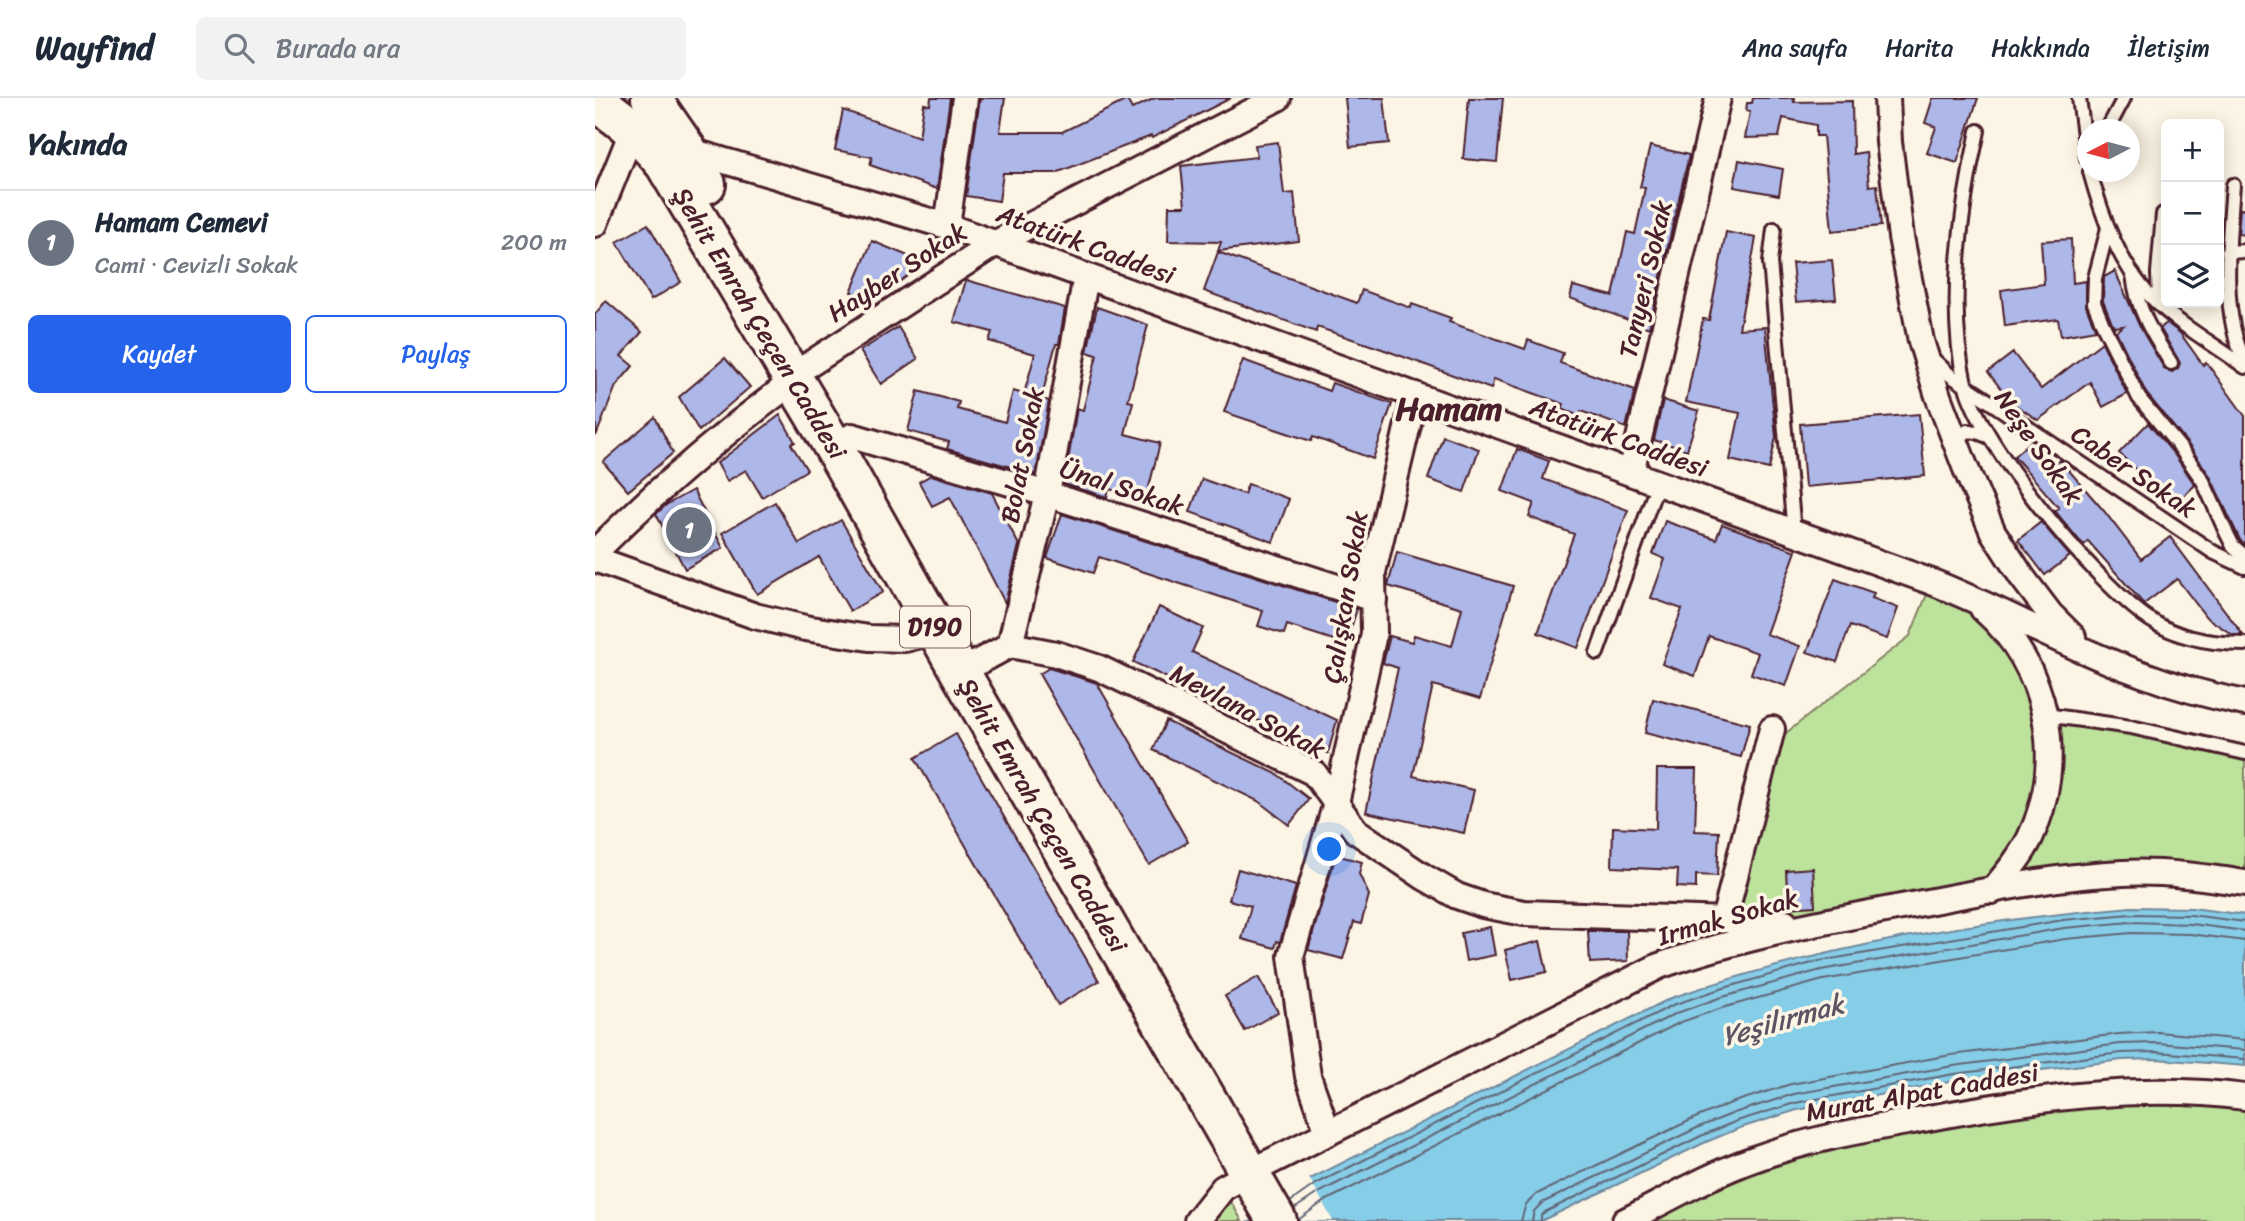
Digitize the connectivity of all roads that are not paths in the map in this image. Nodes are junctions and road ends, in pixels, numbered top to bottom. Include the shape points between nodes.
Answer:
1 (965, 98) edge
2 (1278, 98) edge
3 (1717, 98) edge
4 (1887, 98) edge
5 (2079, 98) edge
6 (2124, 98) edge
7 (595, 101) edge
8 (642, 113) edge
9 (2082, 119) edge
10 (2113, 119) edge
11 (1978, 131) dead end
12 (687, 150) junction
13 (2093, 182) edge
14 (2095, 182) edge
15 (2233, 185) dead end
16 (2095, 189) junction
17 (595, 224) edge
18 (947, 226) junction
19 (2108, 228) junction
20 (1774, 229) dead end
21 (2161, 238) edge
22 (996, 243) junction
23 (2245, 251) edge
24 (2228, 252) junction
25 (2133, 274) junction
26 (1086, 276) junction
27 (2159, 303) junction
28 (1921, 341) junction
29 (2245, 361) edge
30 (2171, 363) dead end
31 (2245, 367) edge
32 (802, 372) junction
33 (1965, 385) junction
34 (1415, 395) junction
35 (852, 436) junction
36 (1991, 438) junction
37 (1961, 456) junction
38 (1631, 473) junction
39 (1658, 483) junction
40 (1047, 494) junction
41 (1794, 533) junction
42 (595, 552) edge
43 (2245, 556) edge
44 (595, 559) edge
45 (2245, 567) edge
46 (1970, 597) junction
47 (1374, 599) junction
48 (937, 631) junction
49 (2245, 644) edge
50 (2086, 650) junction
51 (1597, 653) dead end
52 (983, 659) junction
53 (2245, 703) edge
54 (2046, 715) junction
55 (1772, 729) dead end
56 (2245, 753) edge
57 (1336, 803) junction
58 (2245, 883) edge
59 (1992, 891) junction
60 (1724, 920) junction
61 (1814, 923) junction
62 (2245, 1097) edge
63 (1328, 1133) junction
64 (1259, 1168) junction
65 (1197, 1221) edge
66 (1276, 1221) edge
67 (1301, 1221) edge
68 (1625, 1221) edge

1 - 18 street
2 - 22 street, Hayber Sokak
3 - 38 street, Tanyeri Sokak
4 - 28 street via 1893,183
5 - 9 lane
6 - 10 lane
7 - 8 highway, Şehit Emrah Çeçen Caddesi / D190
8 - 12 highway, Şehit Emrah Çeçen Caddesi / D190
8 - 17 street
8 - 32 highway, Şehit Emrah Çeçen Caddesi / D190 via 643,137
11 - 33 lane, Neşe Sokak via 1963,206 1958,276 1957,322
12 - 18 street, Atatürk Caddesi
12 - 32 highway, Şehit Emrah Çeçen Caddesi / D190
13 - 16 lane
14 - 16 lane
15 - 24 lane
16 - 19 lane
18 - 22 street, Atatürk Caddesi
19 - 25 lane
19 - 43 lane via 2095,278 2094,303 2103,325 2139,398 2203,481 2233,546
20 - 41 lane via 1770,262
21 - 27 lane
22 - 26 street, Atatürk Caddesi
22 - 32 street, Hayber Sokak
23 - 24 lane
24 - 29 lane via 2233,321
25 - 27 lane
25 - 30 lane via 2145,318
26 - 34 street, Atatürk Caddesi
26 - 40 street, Bolat Sokak
27 - 31 lane
28 - 33 lane, Caber Sokak via 1941,368
28 - 37 street
32 - 35 highway, Şehit Emrah Çeçen Caddesi / D190
32 - 42 street, Hayber Sokak via 644,503
32 - 48 highway, Şehit Emrah Çeçen Caddesi / D190
33 - 36 lane, Neşe Sokak
33 - 45 lane, Caber Sokak via 2213,552
34 - 38 street, Atatürk Caddesi
34 - 47 street, Çalışkan Sokak via 1373,572
35 - 40 street, Ünal Sokak
35 - 52 highway, Şehit Emrah Çeçen Caddesi / D190
36 - 37 lane via 1966,432
36 - 49 lane, Neşe Sokak via 2076,549 2130,605 2192,638
37 - 50 street via 1993,532 2050,614
38 - 39 street, Atatürk Caddesi
39 - 41 street, Atatürk Caddesi
39 - 51 lane
40 - 47 street, Ünal Sokak
40 - 52 street, Bolat Sokak
41 - 46 street, Atatürk Caddesi
44 - 48 street via 755,616 805,628 905,639
46 - 50 street, Atatürk Caddesi
46 - 54 street via 2019,649
47 - 57 street, Çalışkan Sokak via 1374,634
48 - 52 highway, Şehit Emrah Çeçen Caddesi / D190
50 - 53 street, Atatürk Caddesi via 2140,674
52 - 57 street, Mevlana Sokak via 1056,654 1111,674 1314,773
52 - 64 highway, Şehit Emrah Çeçen Caddesi / D190
54 - 56 lane via 2131,727
54 - 59 street via 2048,771 2041,810 2024,848
55 - 60 street
57 - 60 street, Mevlana Sokak via 1356,831 1424,877 1483,905 1524,912
57 - 63 street, Çalışkan Sokak via 1291,956 1308,1076
58 - 59 street, Irmak Sokak via 2195,875 2125,873
59 - 61 street, Irmak Sokak
60 - 61 street, Mevlana Sokak
61 - 63 street, Irmak Sokak via 1659,966
62 - 68 street, Murat Alpat Caddesi via 2151,1090 2088,1094 1833,1135 1751,1160
63 - 64 street, Irmak Sokak
64 - 65 street, Irmak Sokak via 1223,1188
64 - 66 highway, Şehit Emrah Çeçen Caddesi / D190
64 - 67 highway, Şehit Emrah Çeçen Caddesi / D190

